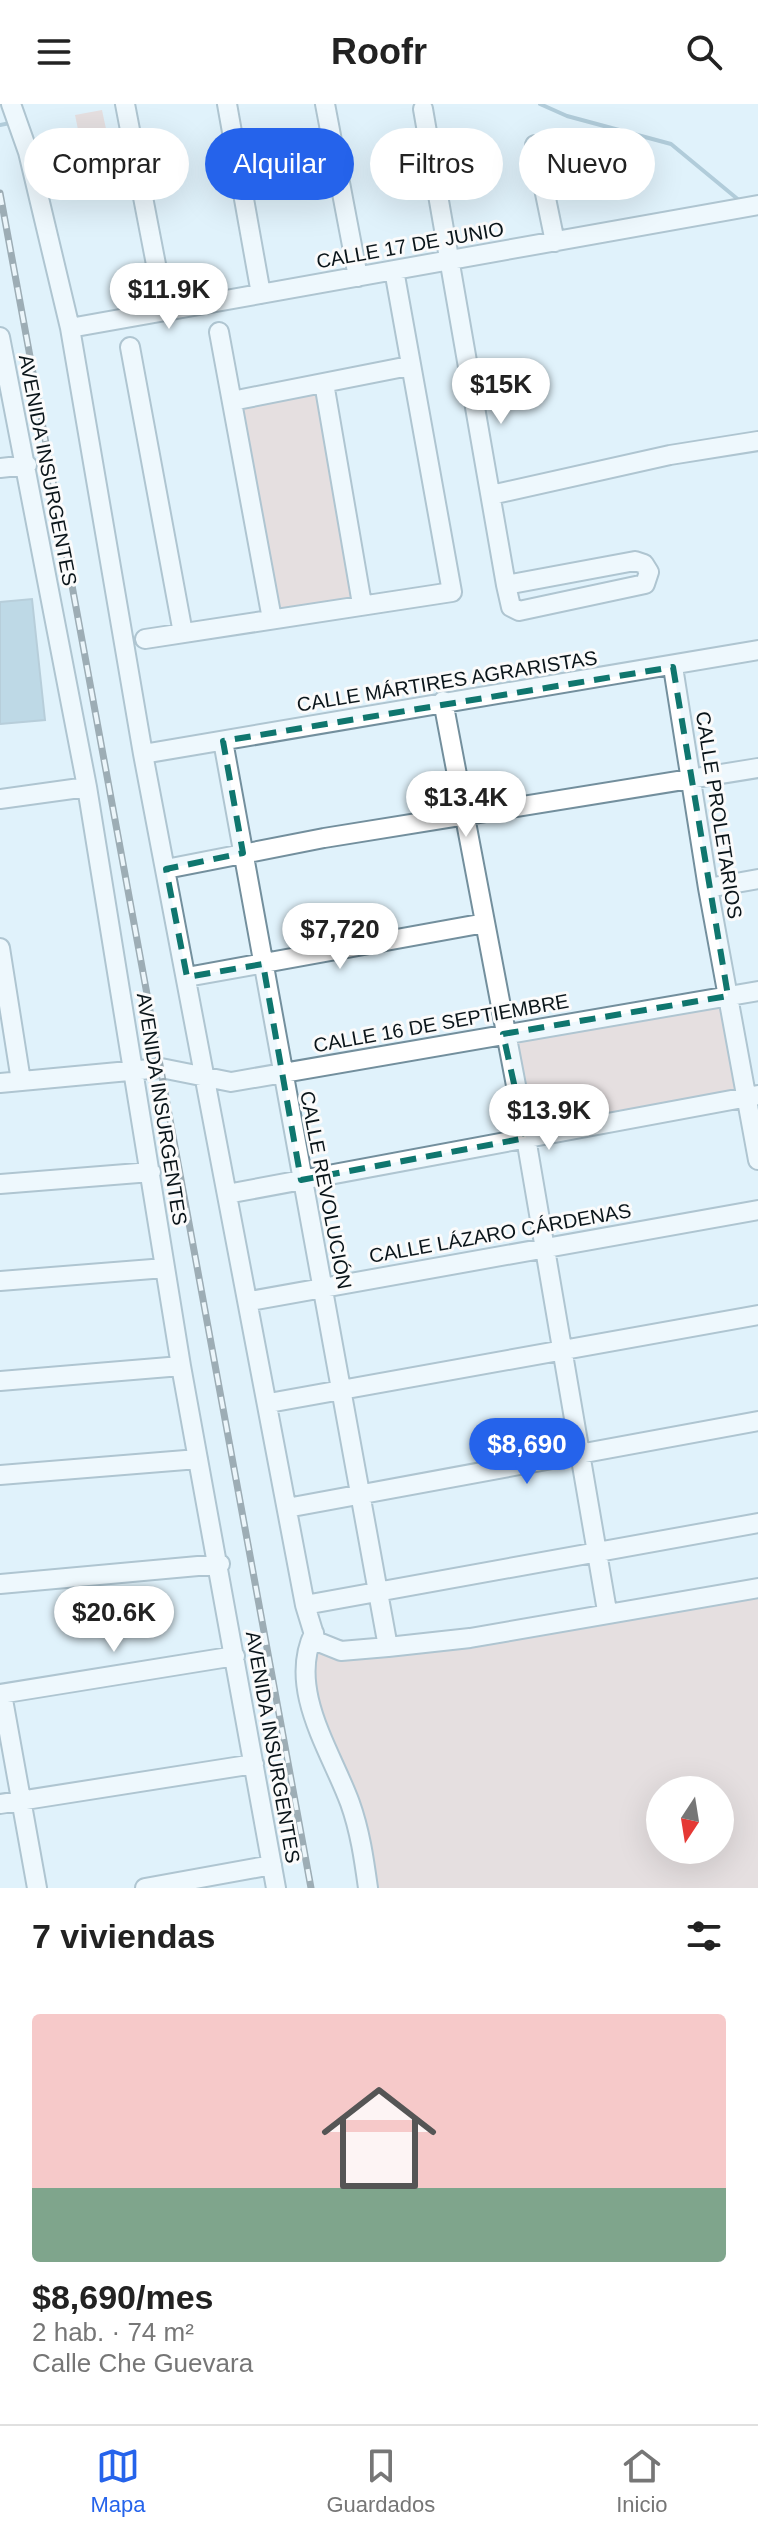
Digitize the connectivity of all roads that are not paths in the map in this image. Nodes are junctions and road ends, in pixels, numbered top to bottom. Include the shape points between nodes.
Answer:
1 (125, 104) edge
2 (227, 104) edge
3 (325, 104) edge
4 (13, 109) edge
5 (423, 109) dead end
6 (546, 200) edge
7 (758, 205) edge
8 (555, 242) junction
9 (452, 260) junction
10 (394, 270) junction
11 (358, 277) junction
12 (261, 294) junction
13 (165, 311) junction
14 (70, 328) junction
15 (219, 332) dead end
16 (0, 337) edge
17 (130, 347) dead end
18 (3, 364) edge
19 (409, 366) junction
20 (324, 383) junction
21 (232, 401) junction
22 (758, 441) edge
23 (27, 465) junction
24 (0, 468) edge
25 (491, 495) junction
26 (506, 585) junction
27 (362, 604) junction
28 (272, 619) junction
29 (183, 633) junction
30 (145, 639) dead end
31 (758, 650) edge
32 (673, 667) junction
33 (443, 701) junction
34 (223, 741) junction
35 (143, 754) junction
36 (758, 768) edge
37 (691, 781) junction
38 (87, 787) junction
39 (0, 799) edge
40 (467, 817) junction
41 (243, 853) junction
42 (166, 869) junction
43 (758, 879) edge
44 (708, 888) junction
45 (485, 923) junction
46 (0, 948) edge
47 (263, 964) junction
48 (187, 977) junction
49 (758, 991) edge
50 (728, 996) junction
51 (503, 1034) junction
52 (133, 1069) junction
53 (281, 1073) junction
54 (205, 1079) junction
55 (21, 1081) junction
56 (0, 1083) edge
57 (752, 1096) edge
58 (526, 1138) junction
59 (758, 1160) edge
60 (151, 1172) junction
61 (301, 1180) junction
62 (0, 1184) edge
63 (227, 1194) junction
64 (758, 1210) edge
65 (544, 1246) junction
66 (165, 1268) junction
67 (0, 1281) edge
68 (322, 1288) junction
69 (250, 1301) junction
70 (758, 1315) edge
71 (562, 1352) junction
72 (181, 1366) junction
73 (0, 1381) edge
74 (342, 1388) junction
75 (269, 1403) junction
76 (758, 1421) edge
77 (581, 1455) junction
78 (198, 1459) junction
79 (0, 1475) edge
80 (361, 1495) junction
81 (287, 1508) junction
82 (758, 1523) edge
83 (597, 1553) junction
84 (220, 1564) junction
85 (0, 1584) edge
86 (758, 1588) edge
87 (378, 1592) junction
88 (305, 1605) junction
89 (607, 1611) junction
90 (315, 1637) junction
91 (388, 1647) junction
92 (235, 1656) junction
93 (1, 1694) edge
94 (254, 1764) junction
95 (22, 1800) junction
96 (0, 1804) edge
97 (272, 1865) junction
98 (37, 1888) edge
99 (145, 1888) edge
100 (276, 1888) edge
101 (368, 1888) edge

1 - 13 street
2 - 12 street
3 - 11 street
4 - 14 street
5 - 9 street
6 - 8 street
7 - 8 street, CALLE 17 DE JUNIO
8 - 9 street, CALLE 17 DE JUNIO
9 - 10 street, CALLE 17 DE JUNIO
9 - 25 street
10 - 11 street, CALLE 17 DE JUNIO
10 - 19 street
11 - 12 street, CALLE 17 DE JUNIO
12 - 13 street, CALLE 17 DE JUNIO
13 - 14 street, CALLE 17 DE JUNIO
14 - 35 street
15 - 21 street
16 - 18 street, AVENIDA INSURGENTES
17 - 29 street
18 - 23 street, AVENIDA INSURGENTES
19 - 20 street
19 - 27 street via 452,592
20 - 21 street
20 - 27 street
21 - 28 street
22 - 25 street
23 - 24 street
23 - 38 street, AVENIDA INSURGENTES
25 - 26 street
26 - 26 street via 514,610 621,591 645,584 649,572 635,561
27 - 28 street
28 - 29 street
29 - 30 street
31 - 32 street, CALLE MÁRTIRES AGRARISTAS
32 - 33 street, CALLE MÁRTIRES AGRARISTAS
32 - 37 street, CALLE PROLETARIOS
33 - 34 street, CALLE MÁRTIRES AGRARISTAS
33 - 40 street
34 - 35 street, CALLE MÁRTIRES AGRARISTAS
34 - 41 street, CALLE REVOLUCIÓN
35 - 42 street
36 - 37 street
37 - 40 street
37 - 44 street, CALLE PROLETARIOS
38 - 39 street
38 - 52 street, AVENIDA INSURGENTES
40 - 41 street
40 - 45 street
41 - 42 street
41 - 47 street, CALLE REVOLUCIÓN
42 - 48 street
43 - 44 street
44 - 50 street, CALLE PROLETARIOS
45 - 47 street
45 - 51 street
46 - 55 street
47 - 48 street
47 - 53 street, CALLE REVOLUCIÓN
48 - 54 street
49 - 50 street, CALLE 16 DE SEPTIEMBRE
50 - 51 street, CALLE 16 DE SEPTIEMBRE
50 - 57 street, CALLE PROLETARIOS
51 - 53 street, CALLE 16 DE SEPTIEMBRE
51 - 58 street
52 - 54 street, CALLE 16 DE SEPTIEMBRE via 161,1068
52 - 55 street, CALLE 16 DE SEPTIEMBRE
52 - 60 street, AVENIDA INSURGENTES
53 - 54 street, CALLE 16 DE SEPTIEMBRE via 231,1082
53 - 61 street, CALLE REVOLUCIÓN
54 - 63 street
55 - 56 street, CALLE 16 DE SEPTIEMBRE
57 - 58 street
57 - 59 street, CALLE PROLETARIOS
58 - 61 street
58 - 65 street
60 - 62 street
60 - 66 street, AVENIDA INSURGENTES
61 - 63 street
61 - 68 street, CALLE REVOLUCIÓN
63 - 69 street
64 - 65 street, CALLE LÁZARO CÁRDENAS
65 - 68 street, CALLE LÁZARO CÁRDENAS
65 - 71 street
66 - 67 street
66 - 72 street, AVENIDA INSURGENTES
68 - 69 street, CALLE LÁZARO CÁRDENAS
68 - 74 street, CALLE REVOLUCIÓN
69 - 75 street
70 - 71 street
71 - 74 street
71 - 77 street
72 - 73 street
72 - 78 street, AVENIDA INSURGENTES
74 - 75 street
74 - 80 street, CALLE REVOLUCIÓN
75 - 81 street
76 - 77 street
77 - 80 street
77 - 83 street
78 - 79 street
78 - 84 street, AVENIDA INSURGENTES
80 - 81 street
80 - 87 street, CALLE REVOLUCIÓN
81 - 88 street
82 - 83 street
83 - 87 street
83 - 89 street
84 - 85 street
84 - 92 street, AVENIDA INSURGENTES
86 - 89 street
87 - 88 street
87 - 91 street, CALLE REVOLUCIÓN
88 - 90 street
89 - 91 street
90 - 91 street via 341,1651
90 - 101 street via 305,1658 313,1711 351,1806
92 - 93 street
92 - 94 street, AVENIDA INSURGENTES
93 - 95 street
94 - 95 street
94 - 97 street, AVENIDA INSURGENTES
95 - 96 street
95 - 98 street
97 - 99 street
97 - 100 street, AVENIDA INSURGENTES

